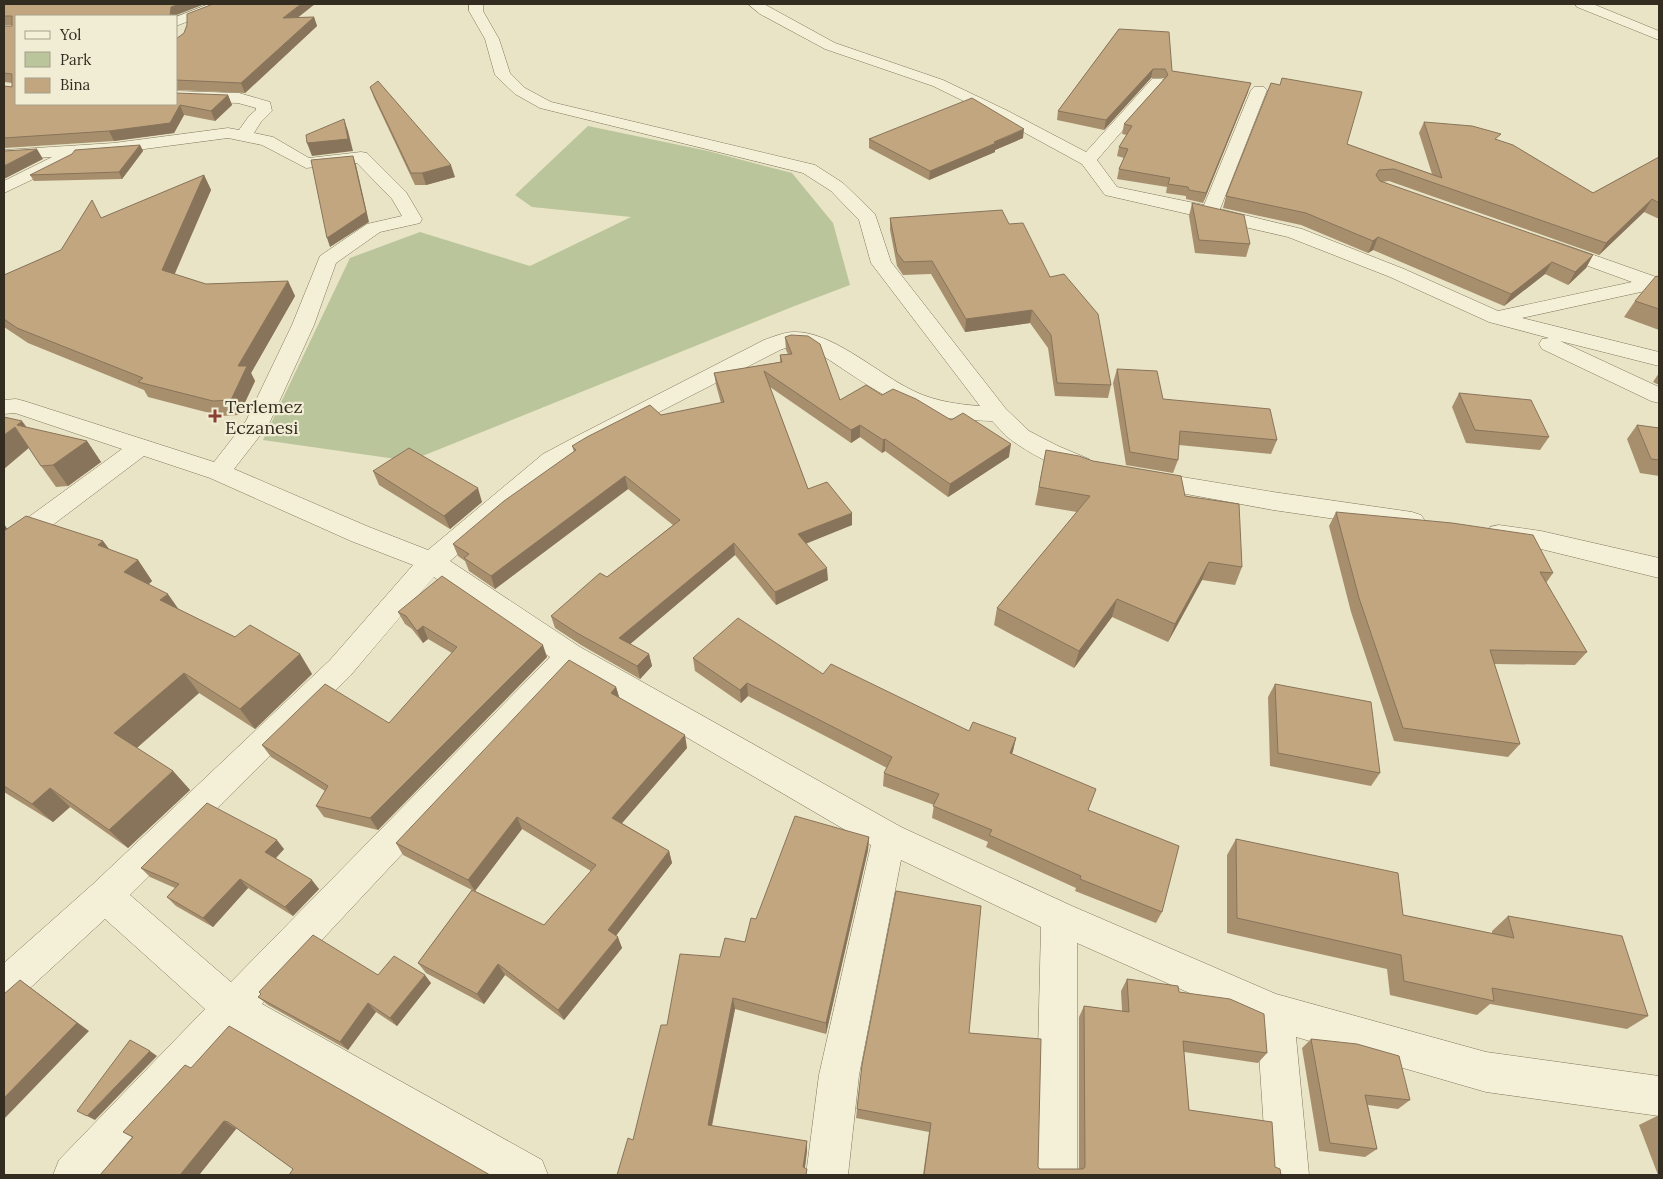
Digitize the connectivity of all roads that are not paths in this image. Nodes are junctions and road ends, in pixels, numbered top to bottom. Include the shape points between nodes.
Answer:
1 (220, 4) edge
2 (476, 4) edge
3 (756, 4) edge
4 (1582, 4) edge
5 (180, 26) edge
6 (1659, 36) edge
7 (1157, 82) edge
8 (1259, 90) dead end
9 (178, 96) edge
10 (244, 136) junction
11 (78, 150) junction
12 (4, 154) edge
13 (1088, 160) junction
14 (4, 188) edge
15 (1210, 212) junction
16 (1538, 241) edge
17 (1657, 282) edge
18 (1496, 318) junction
19 (1659, 359) edge
20 (1659, 396) edge
21 (8, 402) edge
22 (998, 414) junction
23 (139, 448) junction
24 (1099, 471) edge
25 (219, 472) junction
26 (1128, 476) edge
27 (1436, 525) edge
28 (1474, 530) edge
29 (4, 548) edge
30 (431, 562) junction
31 (1659, 568) edge
32 (570, 655) junction
33 (889, 838) junction
34 (105, 896) junction
35 (1060, 918) junction
36 (4, 987) edge
37 (232, 1008) junction
38 (1275, 1012) junction
39 (1659, 1096) edge
40 (74, 1175) edge
41 (528, 1175) edge
42 (827, 1175) edge
43 (1056, 1175) edge
44 (1288, 1175) edge

1 - 5 street
2 - 22 street via 476,11 492,39 503,76 546,105 809,169 837,186 868,218 881,263
3 - 13 street via 830,46 938,83
4 - 6 street
7 - 13 street
8 - 15 street
9 - 10 street via 239,98 264,105 264,112 255,118
10 - 11 street via 228,133
10 - 25 street via 267,141 306,163 362,157 400,196 413,219 374,228 327,260 303,325 257,424
11 - 12 street
11 - 14 street
13 - 15 street via 1112,191
15 - 18 street via 1295,233
16 - 17 street
17 - 18 street
18 - 19 street
18 - 20 street
21 - 23 street
22 - 24 street via 1021,436 1048,452
22 - 30 street via 930,407 899,393 814,341 793,338 772,345 552,460
23 - 25 street
23 - 29 street
25 - 30 street
26 - 27 street
28 - 31 street via 1541,540
30 - 32 street
30 - 34 street via 340,668
32 - 33 street
32 - 37 street
33 - 35 street
33 - 42 street via 839,1075
34 - 36 street
34 - 37 street
35 - 38 street
35 - 43 street
37 - 40 street
37 - 41 street
38 - 39 street via 1486,1072
38 - 44 street

